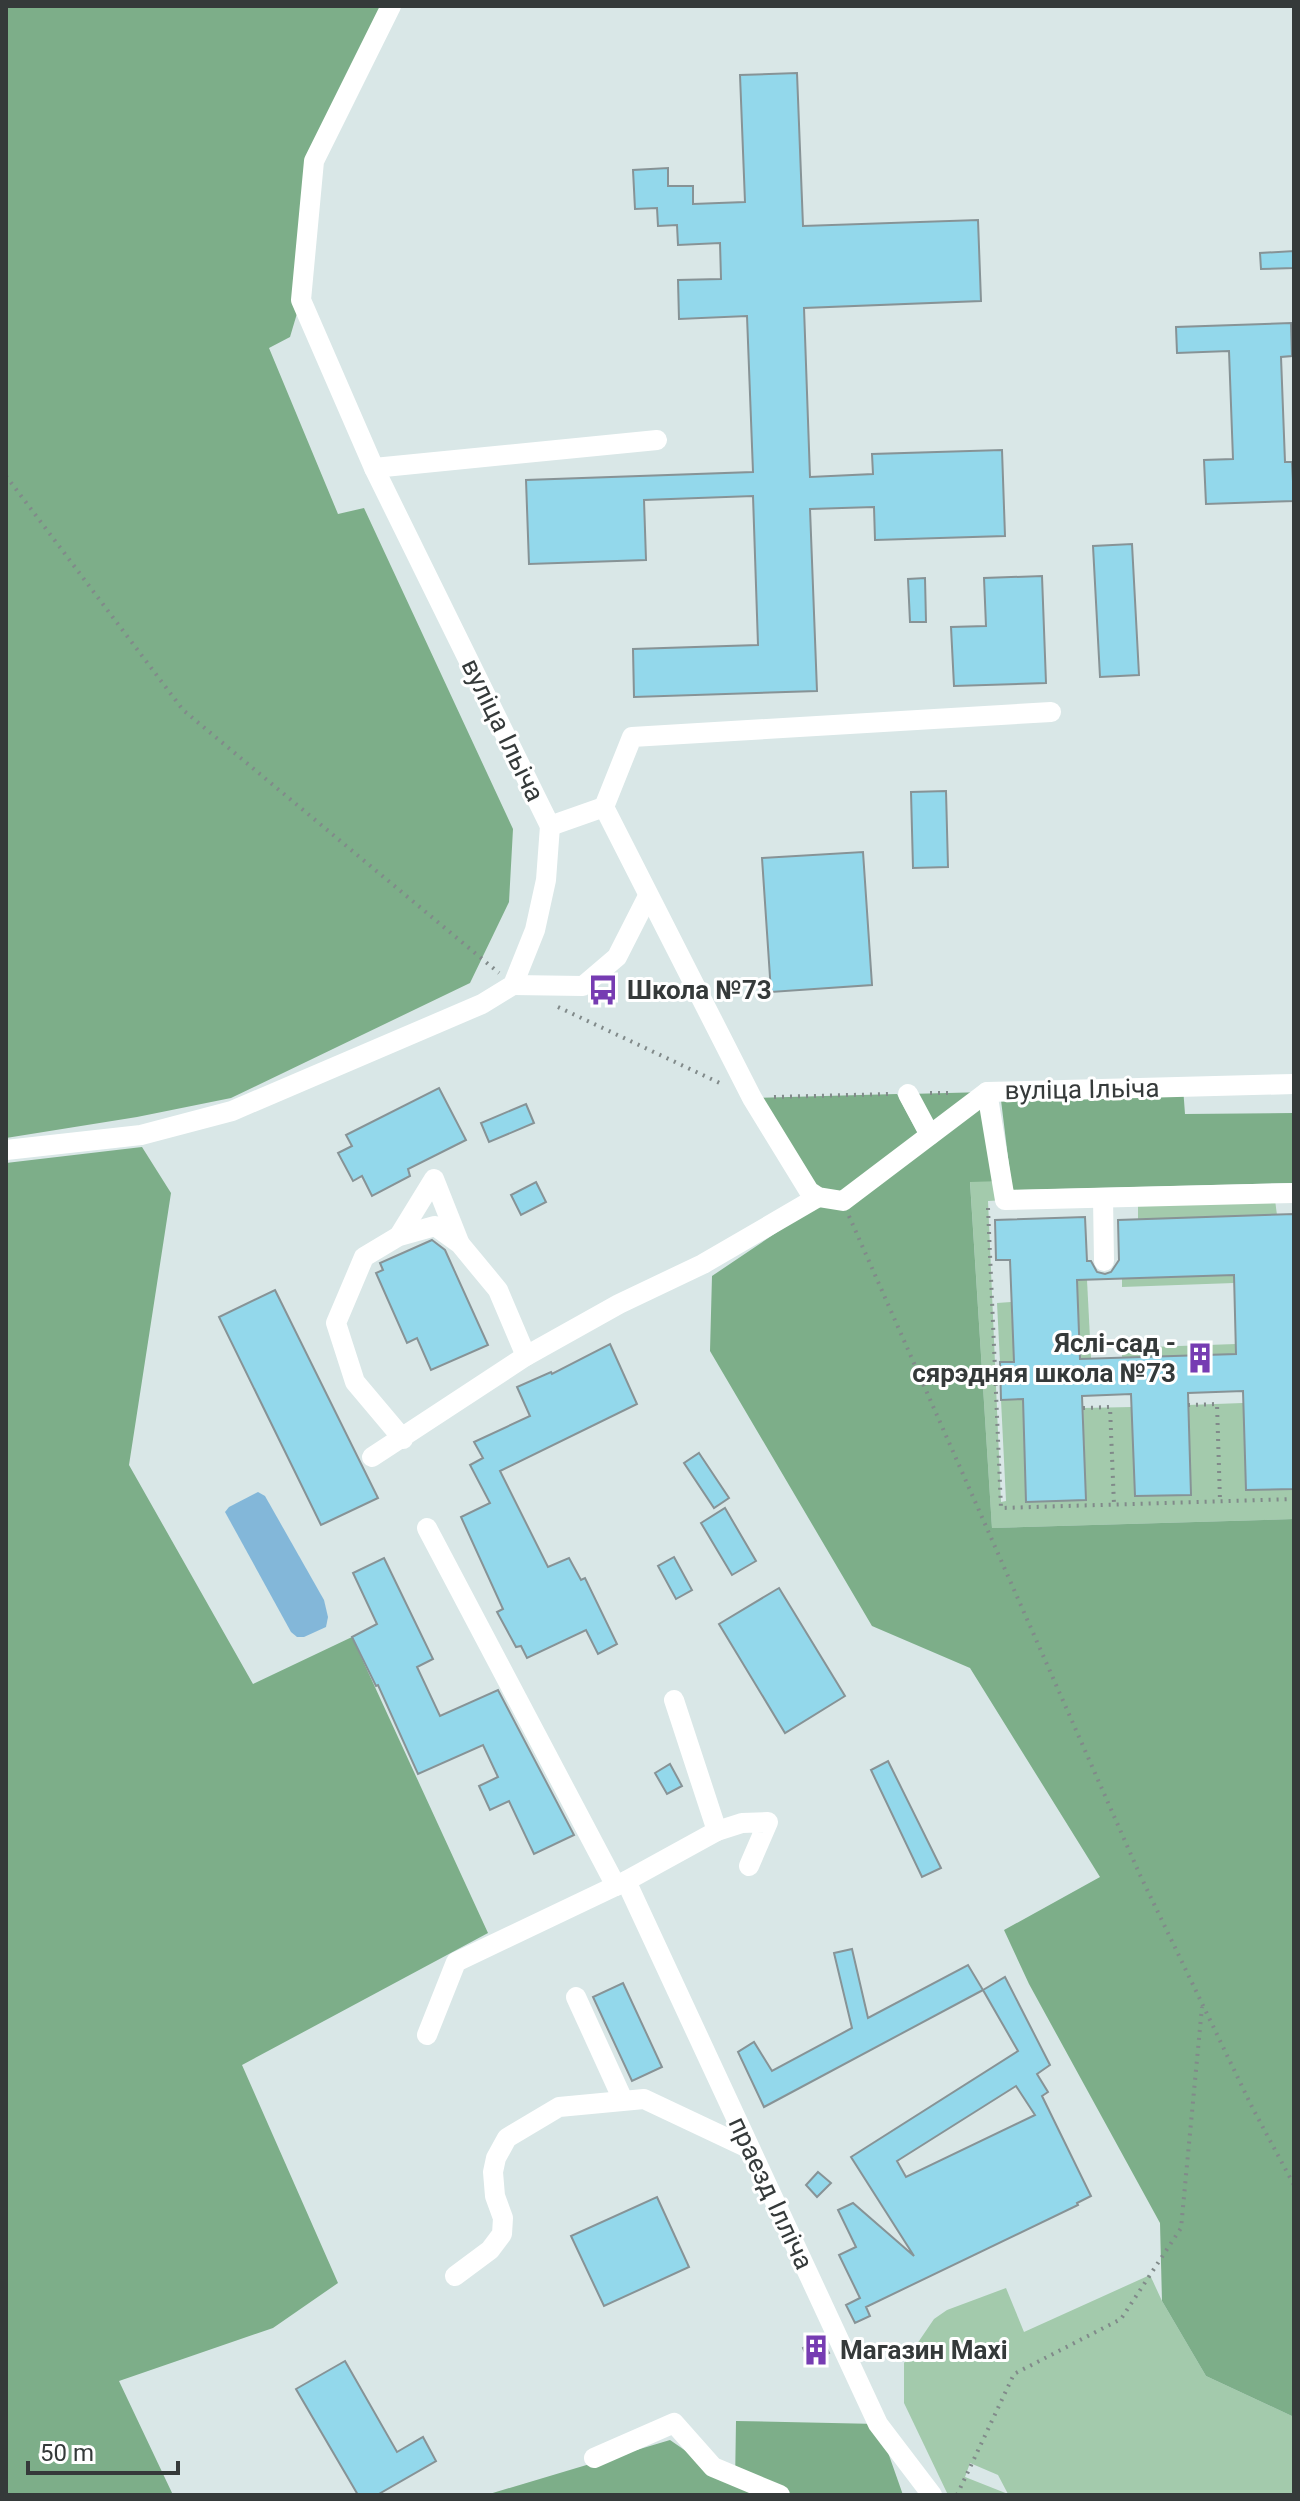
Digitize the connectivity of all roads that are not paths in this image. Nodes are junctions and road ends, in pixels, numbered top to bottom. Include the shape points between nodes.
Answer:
1 (391, 6) edge
2 (657, 440) dead end
3 (374, 468) junction
4 (1051, 712) dead end
5 (604, 807) junction
6 (550, 826) junction
7 (648, 896) junction
8 (513, 985) junction
9 (1294, 1084) edge
10 (987, 1092) junction
11 (908, 1094) dead end
12 (930, 1135) junction
13 (6, 1150) edge
14 (1294, 1193) edge
15 (818, 1197) junction
16 (1103, 1198) junction
17 (399, 1236) junction
18 (460, 1244) junction
19 (1104, 1261) dead end
20 (526, 1356) junction
21 (403, 1439) junction
22 (372, 1457) dead end
23 (427, 1528) dead end
24 (674, 1700) dead end
25 (717, 1831) junction
26 (749, 1866) dead end
27 (621, 1884) junction
28 (576, 1997) dead end
29 (427, 2035) dead end
30 (623, 2100) junction
31 (750, 2149) junction
32 (455, 2276) dead end
33 (594, 2458) dead end
34 (780, 2495) edge
35 (932, 2495) edge

1 - 3 street, вуліца Ільіча via 314,161 301,300
2 - 3 street
3 - 6 street, вуліца Ільіча
4 - 5 street via 632,737
5 - 6 street, вуліца Ільіча
5 - 7 street
6 - 8 street via 535,930
7 - 8 street via 617,957 583,986
7 - 15 street via 752,1098 809,1191
8 - 13 street via 482,1004 232,1111 141,1135
9 - 10 street, вуліца Ільіча
10 - 12 street, вуліца Ільіча
10 - 16 street via 1005,1200
11 - 12 street
12 - 15 street, вуліца Ільіча via 843,1201
14 - 16 street
15 - 20 street
16 - 19 street
17 - 18 street via 435,1226
17 - 18 street via 434,1179
17 - 21 street via 364,1257 336,1323 355,1382
18 - 20 street via 498,1290
20 - 21 street
21 - 22 street
23 - 27 street, праезд Ілліча
24 - 25 street
25 - 26 street via 768,1822
25 - 27 street
27 - 29 street via 456,1962
27 - 31 street, праезд Ілліча
28 - 30 street
30 - 31 street via 644,2099
30 - 32 street via 559,2107 507,2138 493,2172 502,2234
31 - 35 street, праезд Ілліча via 878,2424
33 - 34 street via 674,2423 713,2467

